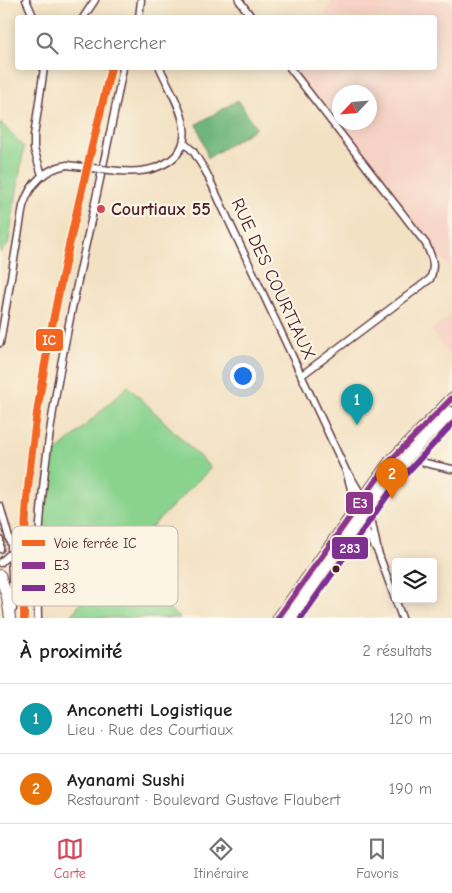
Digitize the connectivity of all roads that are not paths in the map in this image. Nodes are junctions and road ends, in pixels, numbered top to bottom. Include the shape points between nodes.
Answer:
1 (26, 0) edge
2 (95, 0) edge
3 (141, 0) edge
4 (239, 0) edge
5 (33, 15) edge
6 (85, 15) edge
7 (139, 15) edge
8 (250, 15) edge
9 (44, 70) edge
10 (122, 70) edge
11 (161, 70) edge
12 (292, 70) edge
13 (184, 143) junction
14 (42, 175) junction
15 (0, 342) edge
16 (302, 375) junction
17 (452, 398) edge
18 (452, 412) edge
19 (425, 463) dead end
20 (452, 469) edge
21 (346, 471) junction
22 (356, 483) junction
23 (374, 483) junction
24 (364, 497) junction
25 (0, 506) edge
26 (356, 508) junction
27 (369, 508) junction
28 (360, 521) junction
29 (39, 526) edge
30 (348, 536) junction
31 (370, 539) junction
32 (0, 540) edge
33 (0, 549) edge
34 (12, 552) joint
35 (378, 552) junction
36 (0, 563) edge
37 (0, 575) edge
38 (0, 597) edge
39 (5, 618) edge
40 (10, 618) edge
41 (278, 618) edge
42 (290, 618) edge
43 (402, 618) edge

1 - 5 street
2 - 6 street
3 - 7 street
4 - 8 street
9 - 14 street via 34,136 34,149
10 - 29 street via 58,374
11 - 13 street via 181,114 186,136
12 - 16 street via 426,244 434,264 430,279
13 - 14 street, bridge via 178,155 162,166 137,172 67,164 56,166
13 - 16 street, RUE DES COURTIAUX via 206,172
14 - 15 street via 29,190 24,204
16 - 21 street, RUE DES COURTIAUX
17 - 23 main road via 407,442
18 - 27 main road via 412,452
19 - 20 street
21 - 22 street
21 - 26 street, RUE DES COURTIAUX
22 - 23 street
22 - 24 street
23 - 24 main road
24 - 26 main road
24 - 27 street
25 - 34 street
26 - 28 street, RUE DES COURTIAUX
26 - 41 main road
27 - 28 main road
27 - 35 street
28 - 30 main road
28 - 31 street, RUE DES COURTIAUX
30 - 31 street via 360,535
30 - 42 main road
31 - 35 street, RUE DES COURTIAUX
32 - 33 street
34 - 36 street
35 - 43 street
37 - 40 main road
38 - 39 main road

